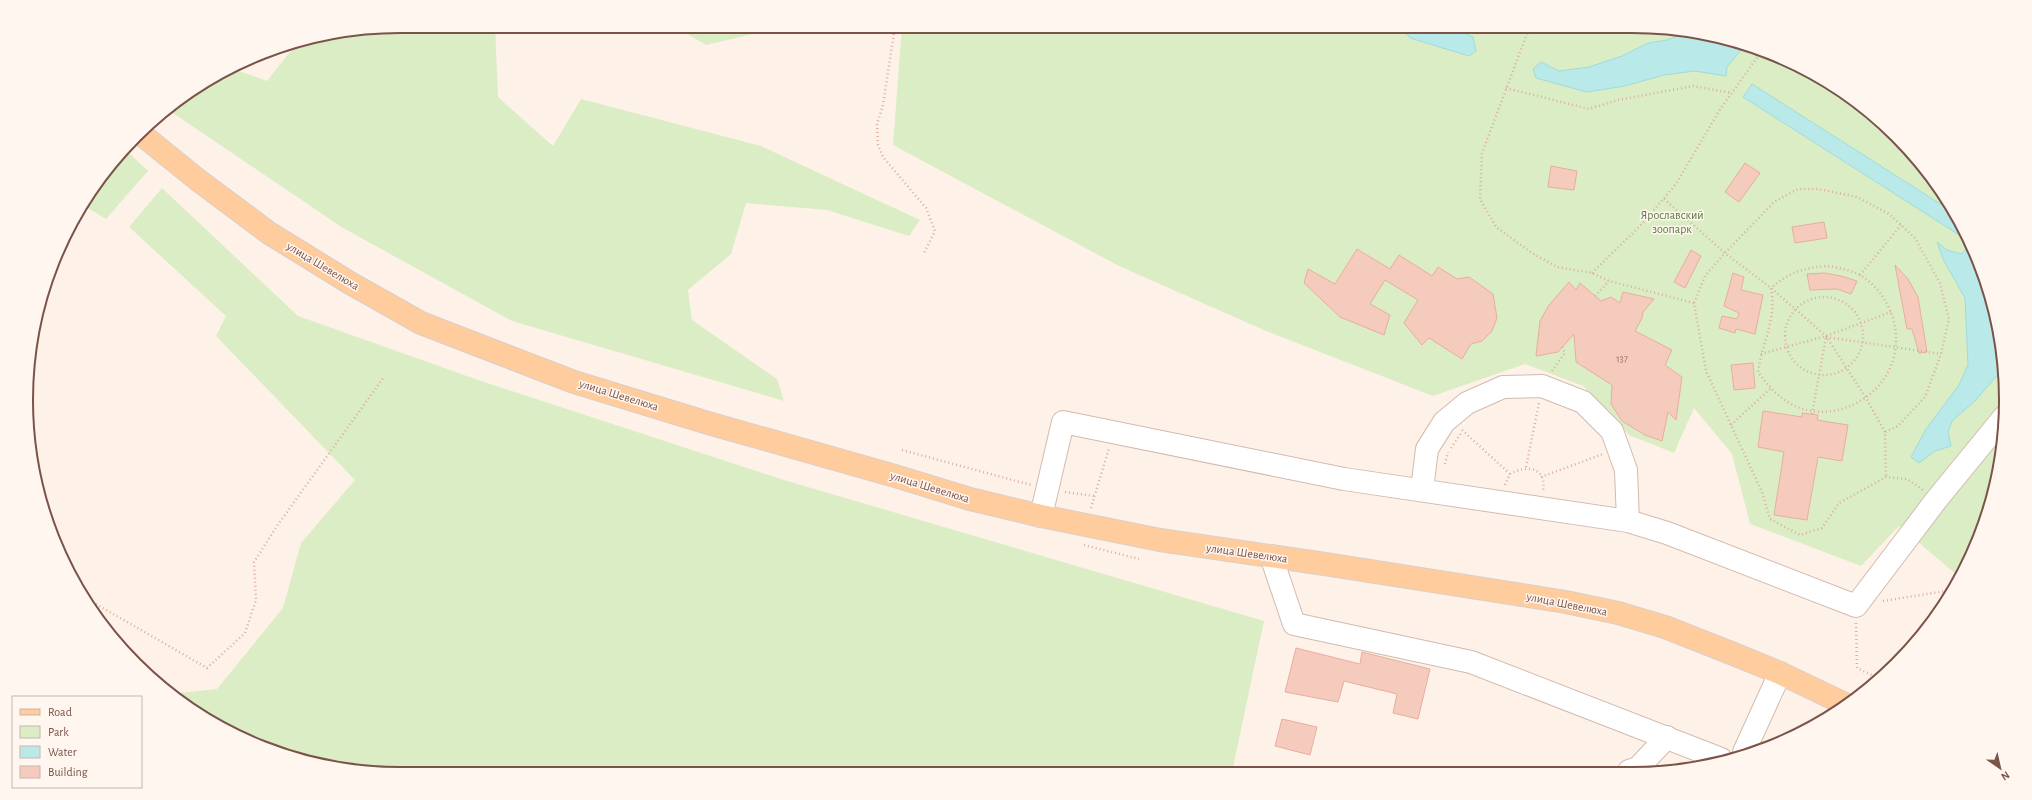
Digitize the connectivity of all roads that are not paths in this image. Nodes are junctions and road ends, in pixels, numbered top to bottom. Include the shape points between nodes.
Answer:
1 (144, 136) edge
2 (1998, 425) edge
3 (1422, 490) junction
4 (1041, 516) junction
5 (1628, 521) junction
6 (1272, 556) junction
7 (1780, 673) junction
8 (1840, 702) edge
9 (1668, 737) junction
10 (1745, 749) edge
11 (1716, 757) edge
12 (1638, 767) edge

1 - 4 main road, улица Шевелюха via 269,233 421,323 574,382 970,499
2 - 5 street via 1937,499 1856,606 1667,533
3 - 4 street via 1344,479 1063,422
3 - 5 street
3 - 5 street via 1427,449 1453,426 1467,403 1503,387 1540,398 1583,402 1612,431 1626,470
4 - 6 main road, улица Шевелюха via 1160,540
6 - 7 main road, улица Шевелюха via 1558,601 1618,613 1665,627
6 - 9 street via 1294,624 1471,662
7 - 8 main road, улица Шевелюха
7 - 10 street
9 - 11 street
9 - 12 street

